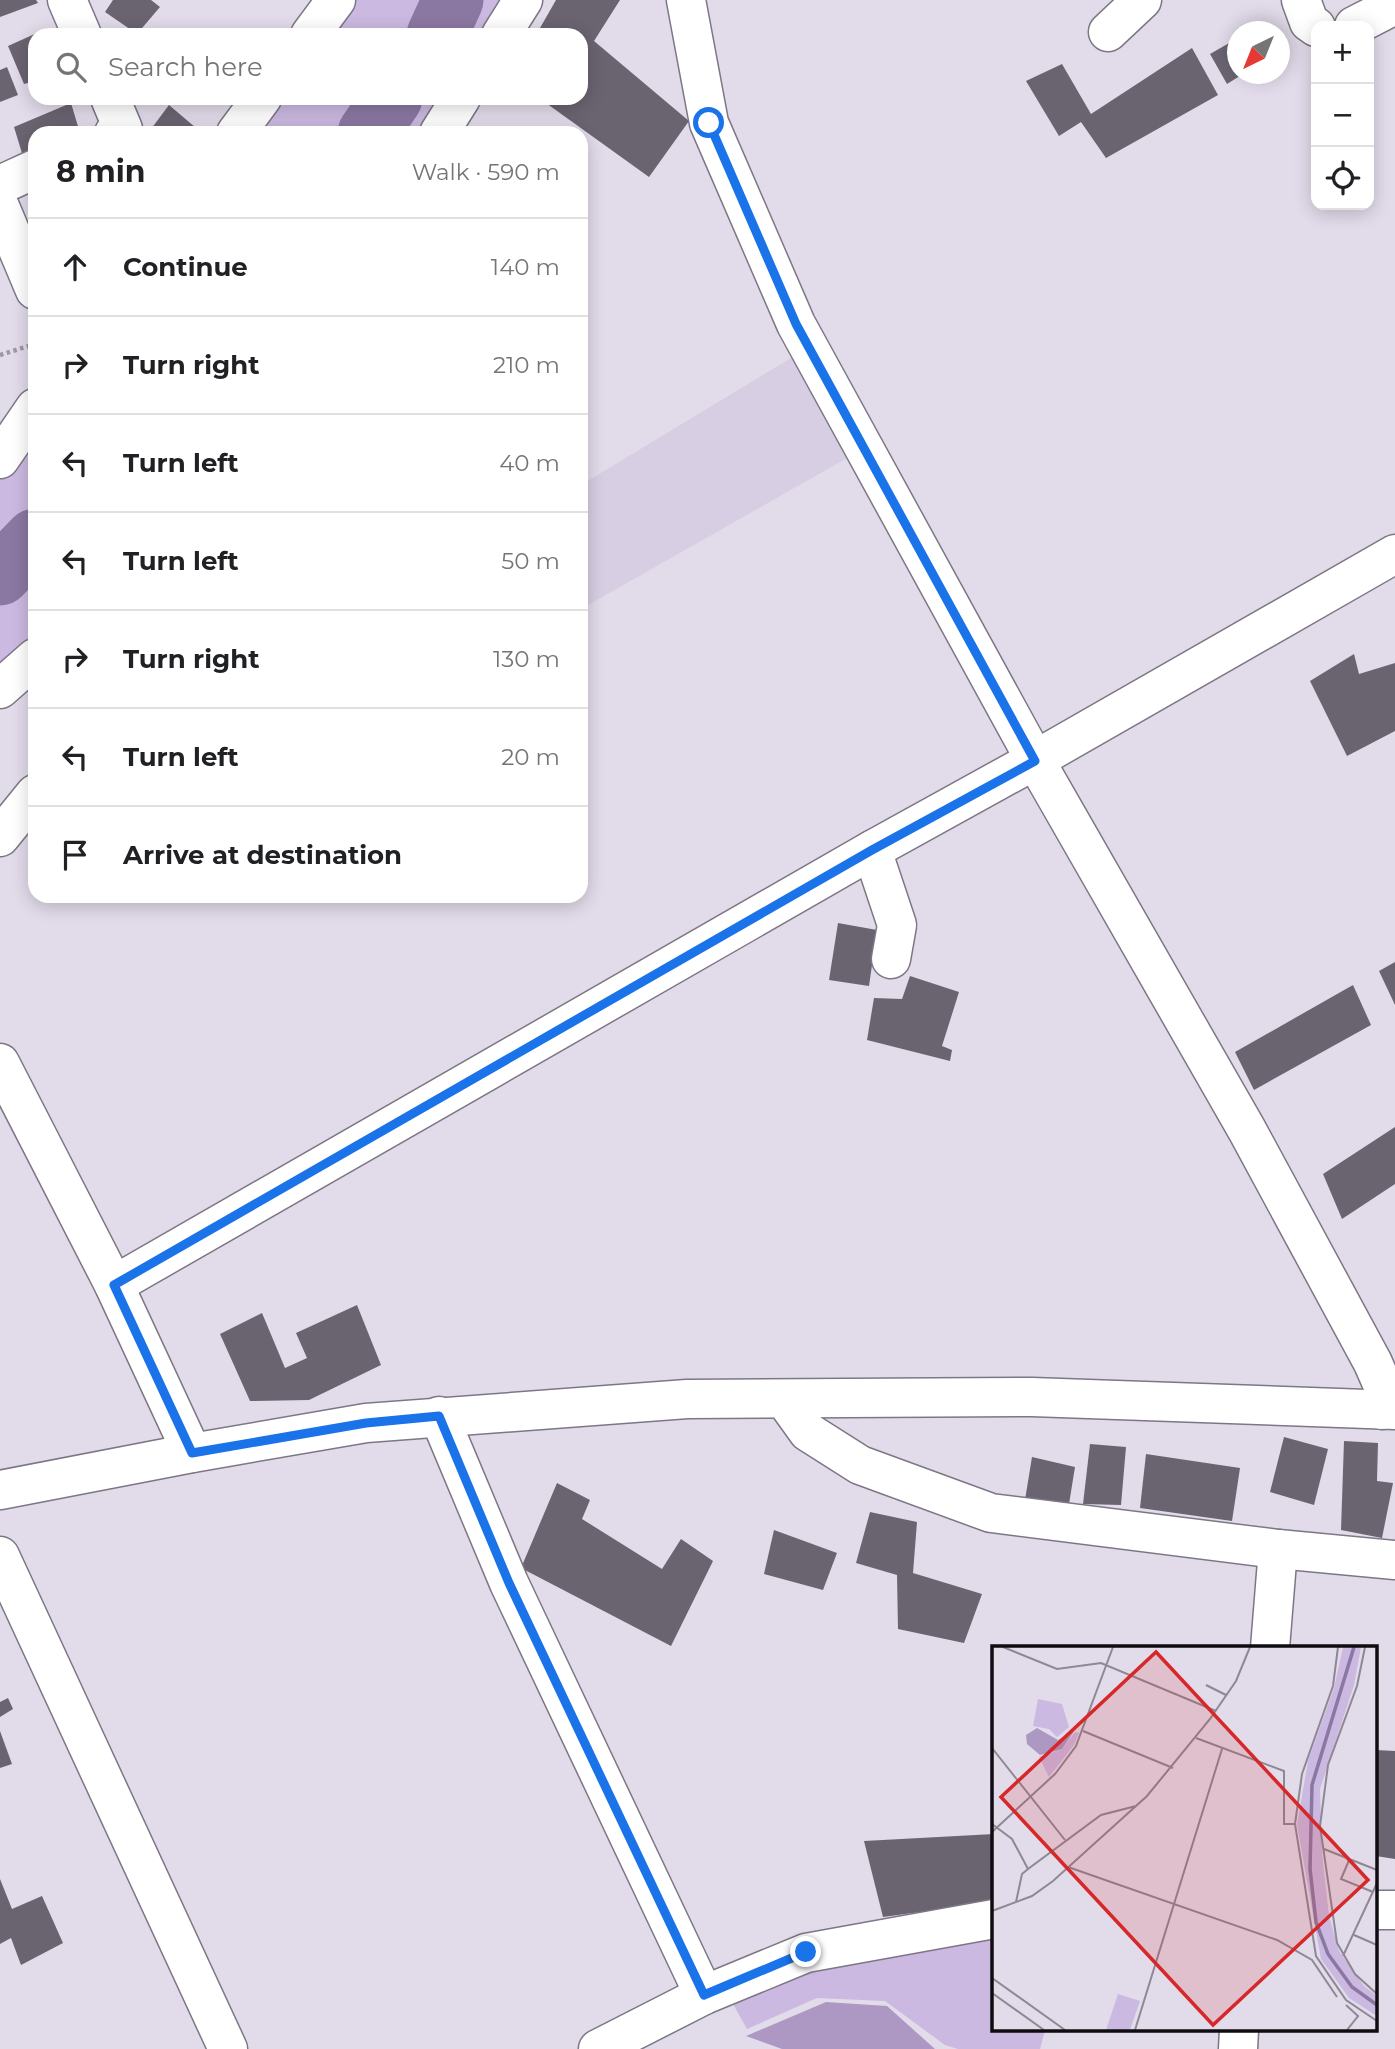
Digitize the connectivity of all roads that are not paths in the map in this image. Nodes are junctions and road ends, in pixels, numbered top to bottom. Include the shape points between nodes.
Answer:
1 (67, 0) edge
2 (336, 0) edge
3 (523, 0) edge
4 (685, 0) edge
5 (1142, 0) edge
6 (1301, 0) edge
7 (1395, 5) edge
8 (1364, 21) edge
9 (1311, 23) edge
10 (79, 28) edge
11 (315, 28) edge
12 (505, 28) edge
13 (1108, 32) dead end
14 (113, 105) edge
15 (257, 105) edge
16 (457, 105) edge
17 (122, 126) edge
18 (241, 126) edge
19 (443, 126) edge
20 (28, 172) edge
21 (0, 185) edge
22 (0, 207) edge
23 (28, 273) edge
24 (28, 418) edge
25 (0, 459) edge
26 (1395, 554) edge
27 (28, 664) edge
28 (0, 689) edge
29 (1035, 761) junction
30 (28, 803) edge
31 (0, 837) edge
32 (872, 850) junction
33 (891, 959) dead end
34 (0, 1063) edge
35 (114, 1285) junction
36 (785, 1400) junction
37 (1388, 1410) edge
38 (439, 1416) junction
39 (192, 1453) junction
40 (0, 1490) edge
41 (1278, 1549) junction
42 (0, 1556) edge
43 (1395, 1560) edge
44 (1270, 1646) edge
45 (992, 1920) edge
46 (704, 1995) junction
47 (228, 2049) edge
48 (598, 2049) edge

1 - 10 street
2 - 11 street
3 - 12 street
4 - 29 street via 709,123 796,324
5 - 13 street
6 - 9 street
7 - 8 street
14 - 17 street
15 - 18 street
16 - 19 street
20 - 21 street
22 - 23 street
24 - 25 street
26 - 29 street
27 - 28 street
29 - 32 street
29 - 37 street via 1247,1130 1373,1363
30 - 31 street
32 - 33 street via 898,925
32 - 35 street
34 - 35 street
35 - 39 street
36 - 37 street via 1032,1397
36 - 38 street via 687,1399
36 - 41 street via 808,1432 860,1465 991,1513
38 - 39 street via 366,1423
38 - 46 street via 509,1583
39 - 40 street
41 - 43 street
41 - 44 street
42 - 47 street
45 - 46 street via 806,1952
46 - 48 street

